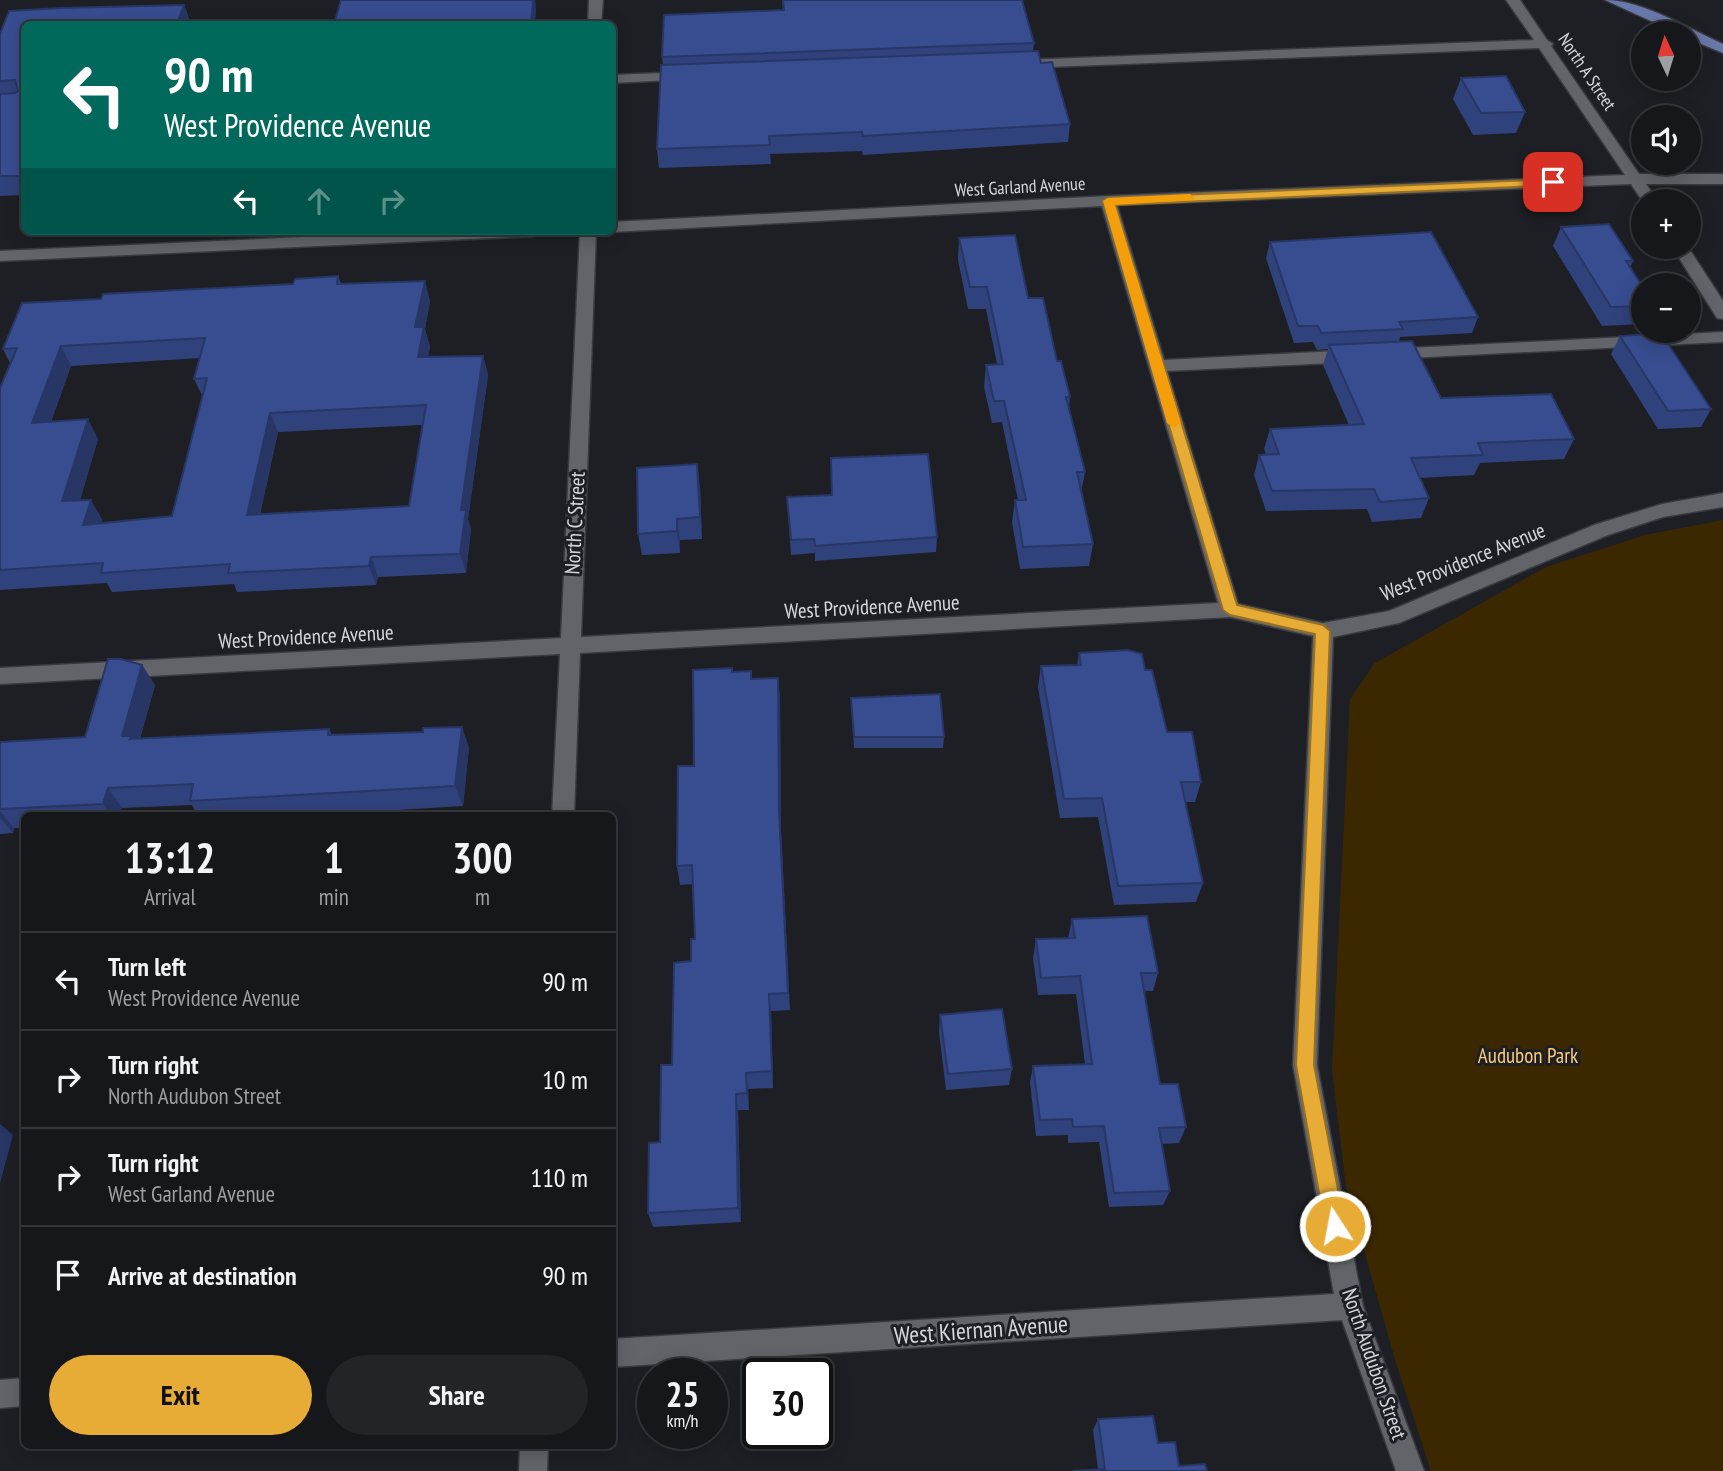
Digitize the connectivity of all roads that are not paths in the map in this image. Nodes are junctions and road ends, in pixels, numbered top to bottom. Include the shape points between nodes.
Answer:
1 (596, 0) edge
2 (1513, 0) edge
3 (1612, 0) edge
4 (595, 21) edge
5 (1660, 21) edge
6 (1701, 39) edge
7 (1546, 44) junction
8 (1723, 49) edge
9 (1002, 64) edge
10 (696, 76) edge
11 (616, 79) edge
12 (1636, 179) junction
13 (1723, 179) edge
14 (1642, 189) edge
15 (1108, 201) junction
16 (616, 227) edge
17 (449, 235) edge
18 (588, 235) edge
19 (0, 256) edge
20 (1688, 259) edge
21 (1723, 314) edge
22 (1723, 337) edge
23 (1157, 366) junction
24 (1723, 500) edge
25 (1230, 610) junction
26 (1323, 631) junction
27 (570, 646) junction
28 (0, 676) edge
29 (562, 812) edge
30 (1350, 1306) junction
31 (616, 1353) edge
32 (21, 1392) edge
33 (0, 1394) edge
34 (534, 1449) edge
35 (533, 1471) edge
36 (1410, 1471) edge

1 - 4 street
2 - 7 street, North A Street
3 - 5 main road
6 - 8 main road
7 - 9 street
7 - 12 street, North A Street
10 - 11 street
12 - 13 street, West Garland Avenue
12 - 14 street, North A Street
12 - 15 street, West Garland Avenue
15 - 16 street, West Garland Avenue
15 - 23 street
17 - 19 street
18 - 27 street, North C Street
20 - 21 street
22 - 23 street
23 - 25 street
24 - 26 street, West Providence Avenue via 1662,510 1601,530 1392,618
25 - 26 street, West Providence Avenue
25 - 27 street, West Providence Avenue
26 - 30 street, North Audubon Street via 1305,1065
27 - 28 street, West Providence Avenue
27 - 29 street, North C Street
30 - 31 street, West Kiernan Avenue
30 - 36 street, North Audubon Street
32 - 33 street
34 - 35 street

